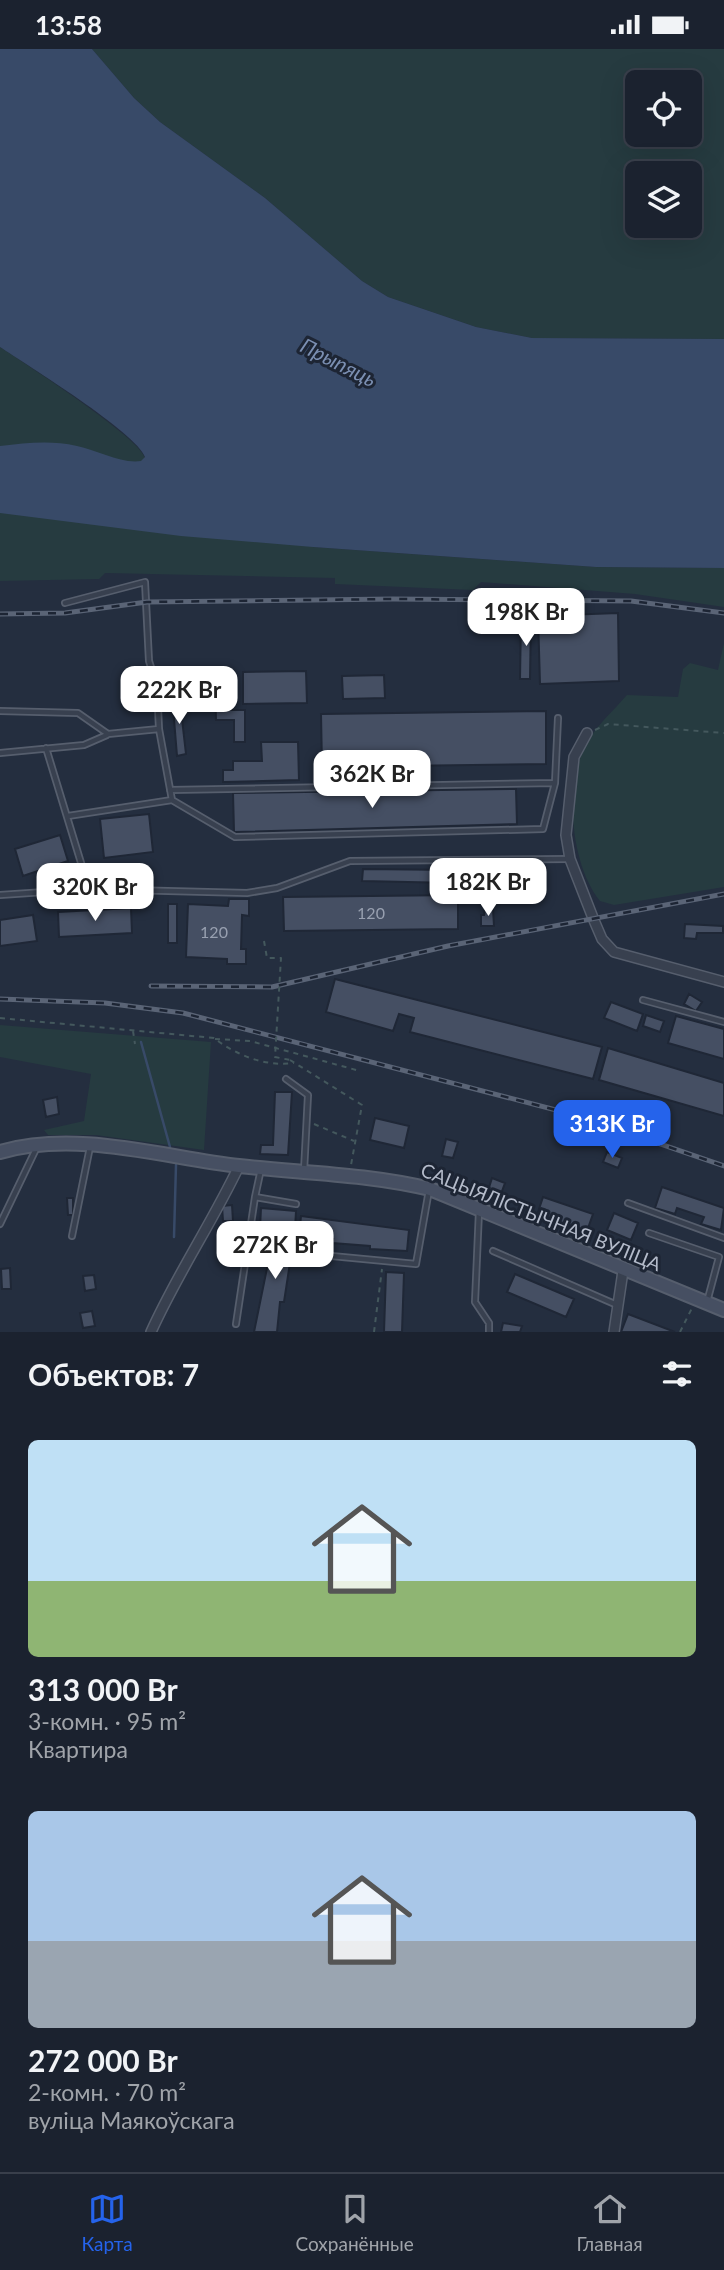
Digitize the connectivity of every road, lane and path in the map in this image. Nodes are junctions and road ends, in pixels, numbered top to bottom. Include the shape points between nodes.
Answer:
1 (65, 603) dead end
2 (0, 711) edge
3 (558, 718) dead end
4 (159, 730) junction
5 (587, 733) joint
6 (724, 733) edge
7 (108, 734) junction
8 (46, 748) junction
9 (0, 752) edge
10 (555, 783) junction
11 (170, 790) junction
12 (172, 800) junction
13 (68, 816) junction
14 (570, 859) junction
15 (89, 889) junction
16 (0, 895) edge
17 (264, 941) dead end
18 (724, 982) edge
19 (643, 1000) dead end
20 (0, 1018) edge
21 (724, 1022) edge
22 (133, 1030) junction
23 (214, 1038) junction
24 (135, 1044) dead end
25 (294, 1063) junction
26 (360, 1071) dead end
27 (286, 1079) dead end
28 (306, 1121) junction
29 (355, 1142) junction
30 (90, 1146) junction
31 (37, 1147) junction
32 (0, 1152) edge
33 (239, 1166) junction
34 (261, 1168) junction
35 (304, 1172) junction
36 (349, 1175) junction
37 (430, 1189) junction
38 (255, 1197) junction
39 (628, 1203) dead end
40 (296, 1204) dead end
41 (480, 1210) junction
42 (0, 1224) edge
43 (649, 1233) dead end
44 (72, 1236) dead end
45 (724, 1238) edge
46 (493, 1251) dead end
47 (300, 1252) dead end
48 (722, 1256) edge
49 (383, 1261) junction
50 (622, 1271) junction
51 (701, 1301) junction
52 (618, 1305) junction
53 (724, 1310) edge
54 (236, 1324) dead end
55 (151, 1332) edge
56 (374, 1332) edge
57 (489, 1332) edge
58 (614, 1332) edge
59 (680, 1332) edge

1 - 4 lane via 145,582
2 - 7 lane via 78,713
3 - 10 lane
4 - 7 lane
4 - 11 lane
5 - 6 path via 608,724
5 - 14 street via 573,757 566,835
7 - 8 lane via 84,745
8 - 9 lane
8 - 13 lane
10 - 11 lane
10 - 12 lane via 544,829 236,837
11 - 12 lane
12 - 13 lane
13 - 15 lane
14 - 15 lane via 350,861 277,888 247,893
14 - 18 street via 602,939 614,952
15 - 16 lane
17 - 25 path, bridge via 267,958 281,958 275,1057
19 - 21 lane
20 - 22 path
22 - 23 path
22 - 24 path
23 - 25 path via 235,1054 283,1065
23 - 26 path via 250,1041
25 - 29 path via 362,1105
27 - 28 lane via 308,1095
28 - 29 path
28 - 35 lane
29 - 36 path
30 - 31 street, САЦЫЯЛІСТЫЧНАЯ ВУЛІЦА
30 - 33 street, САЦЫЯЛІСТЫЧНАЯ ВУЛІЦА
30 - 44 lane
31 - 32 street, САЦЫЯЛІСТЫЧНАЯ ВУЛІЦА
31 - 42 lane
33 - 34 street, САЦЫЯЛІСТЫЧНАЯ ВУЛІЦА
33 - 55 street via 214,1218 174,1280
34 - 35 street, САЦЫЯЛІСТЫЧНАЯ ВУЛІЦА
34 - 38 lane
35 - 36 street, САЦЫЯЛІСТЫЧНАЯ ВУЛІЦА
36 - 37 street, САЦЫЯЛІСТЫЧНАЯ ВУЛІЦА
37 - 41 street, САЦЫЯЛІСТЫЧНАЯ ВУЛІЦА
37 - 49 lane via 416,1264
38 - 40 lane
38 - 54 lane
39 - 45 lane
41 - 50 street, САЦЫЯЛІСТЫЧНАЯ ВУЛІЦА
41 - 57 lane via 474,1302 489,1323
43 - 48 lane
46 - 52 lane
47 - 49 lane
48 - 51 lane
49 - 56 path
50 - 51 street, САЦЫЯЛІСТЫЧНАЯ ВУЛІЦА
50 - 52 street
51 - 53 street, САЦЫЯЛІСТЫЧНАЯ ВУЛІЦА
51 - 59 path
52 - 58 street

